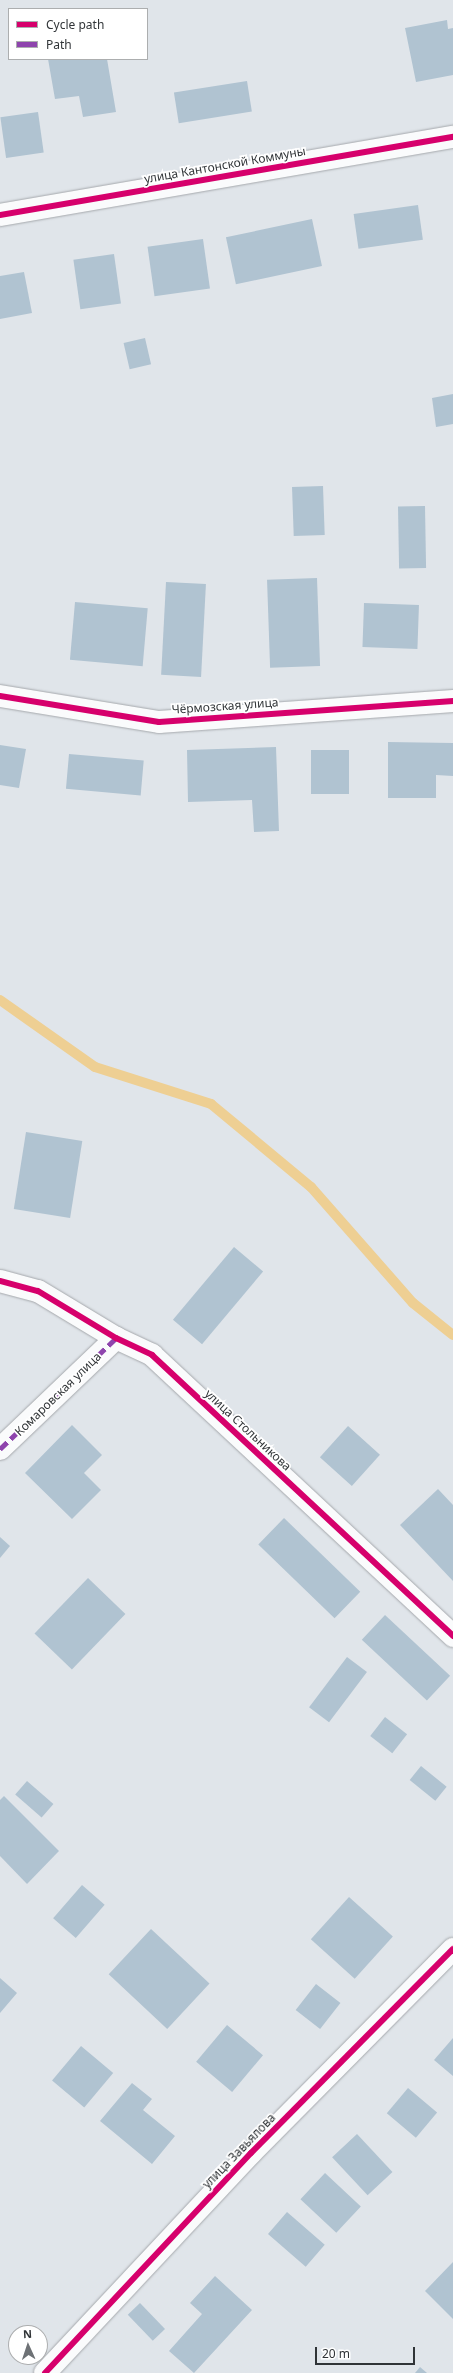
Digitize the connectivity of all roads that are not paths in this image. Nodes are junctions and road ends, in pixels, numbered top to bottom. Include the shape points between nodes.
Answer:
1 (453, 137) edge
2 (0, 215) edge
3 (0, 696) edge
4 (453, 701) edge
5 (0, 1281) edge
6 (116, 1338) junction
7 (0, 1449) edge
8 (453, 1636) edge
9 (453, 1949) edge
10 (45, 2373) edge

1 - 2 street, улица Кантонской Коммуны
3 - 4 street, Чёрмозская улица via 159,722
5 - 6 street, улица Стольникова via 38,1291
6 - 7 street, Комаровская улица
6 - 8 street, улица Стольникова via 152,1355
9 - 10 street, улица Завьялова via 252,2153

